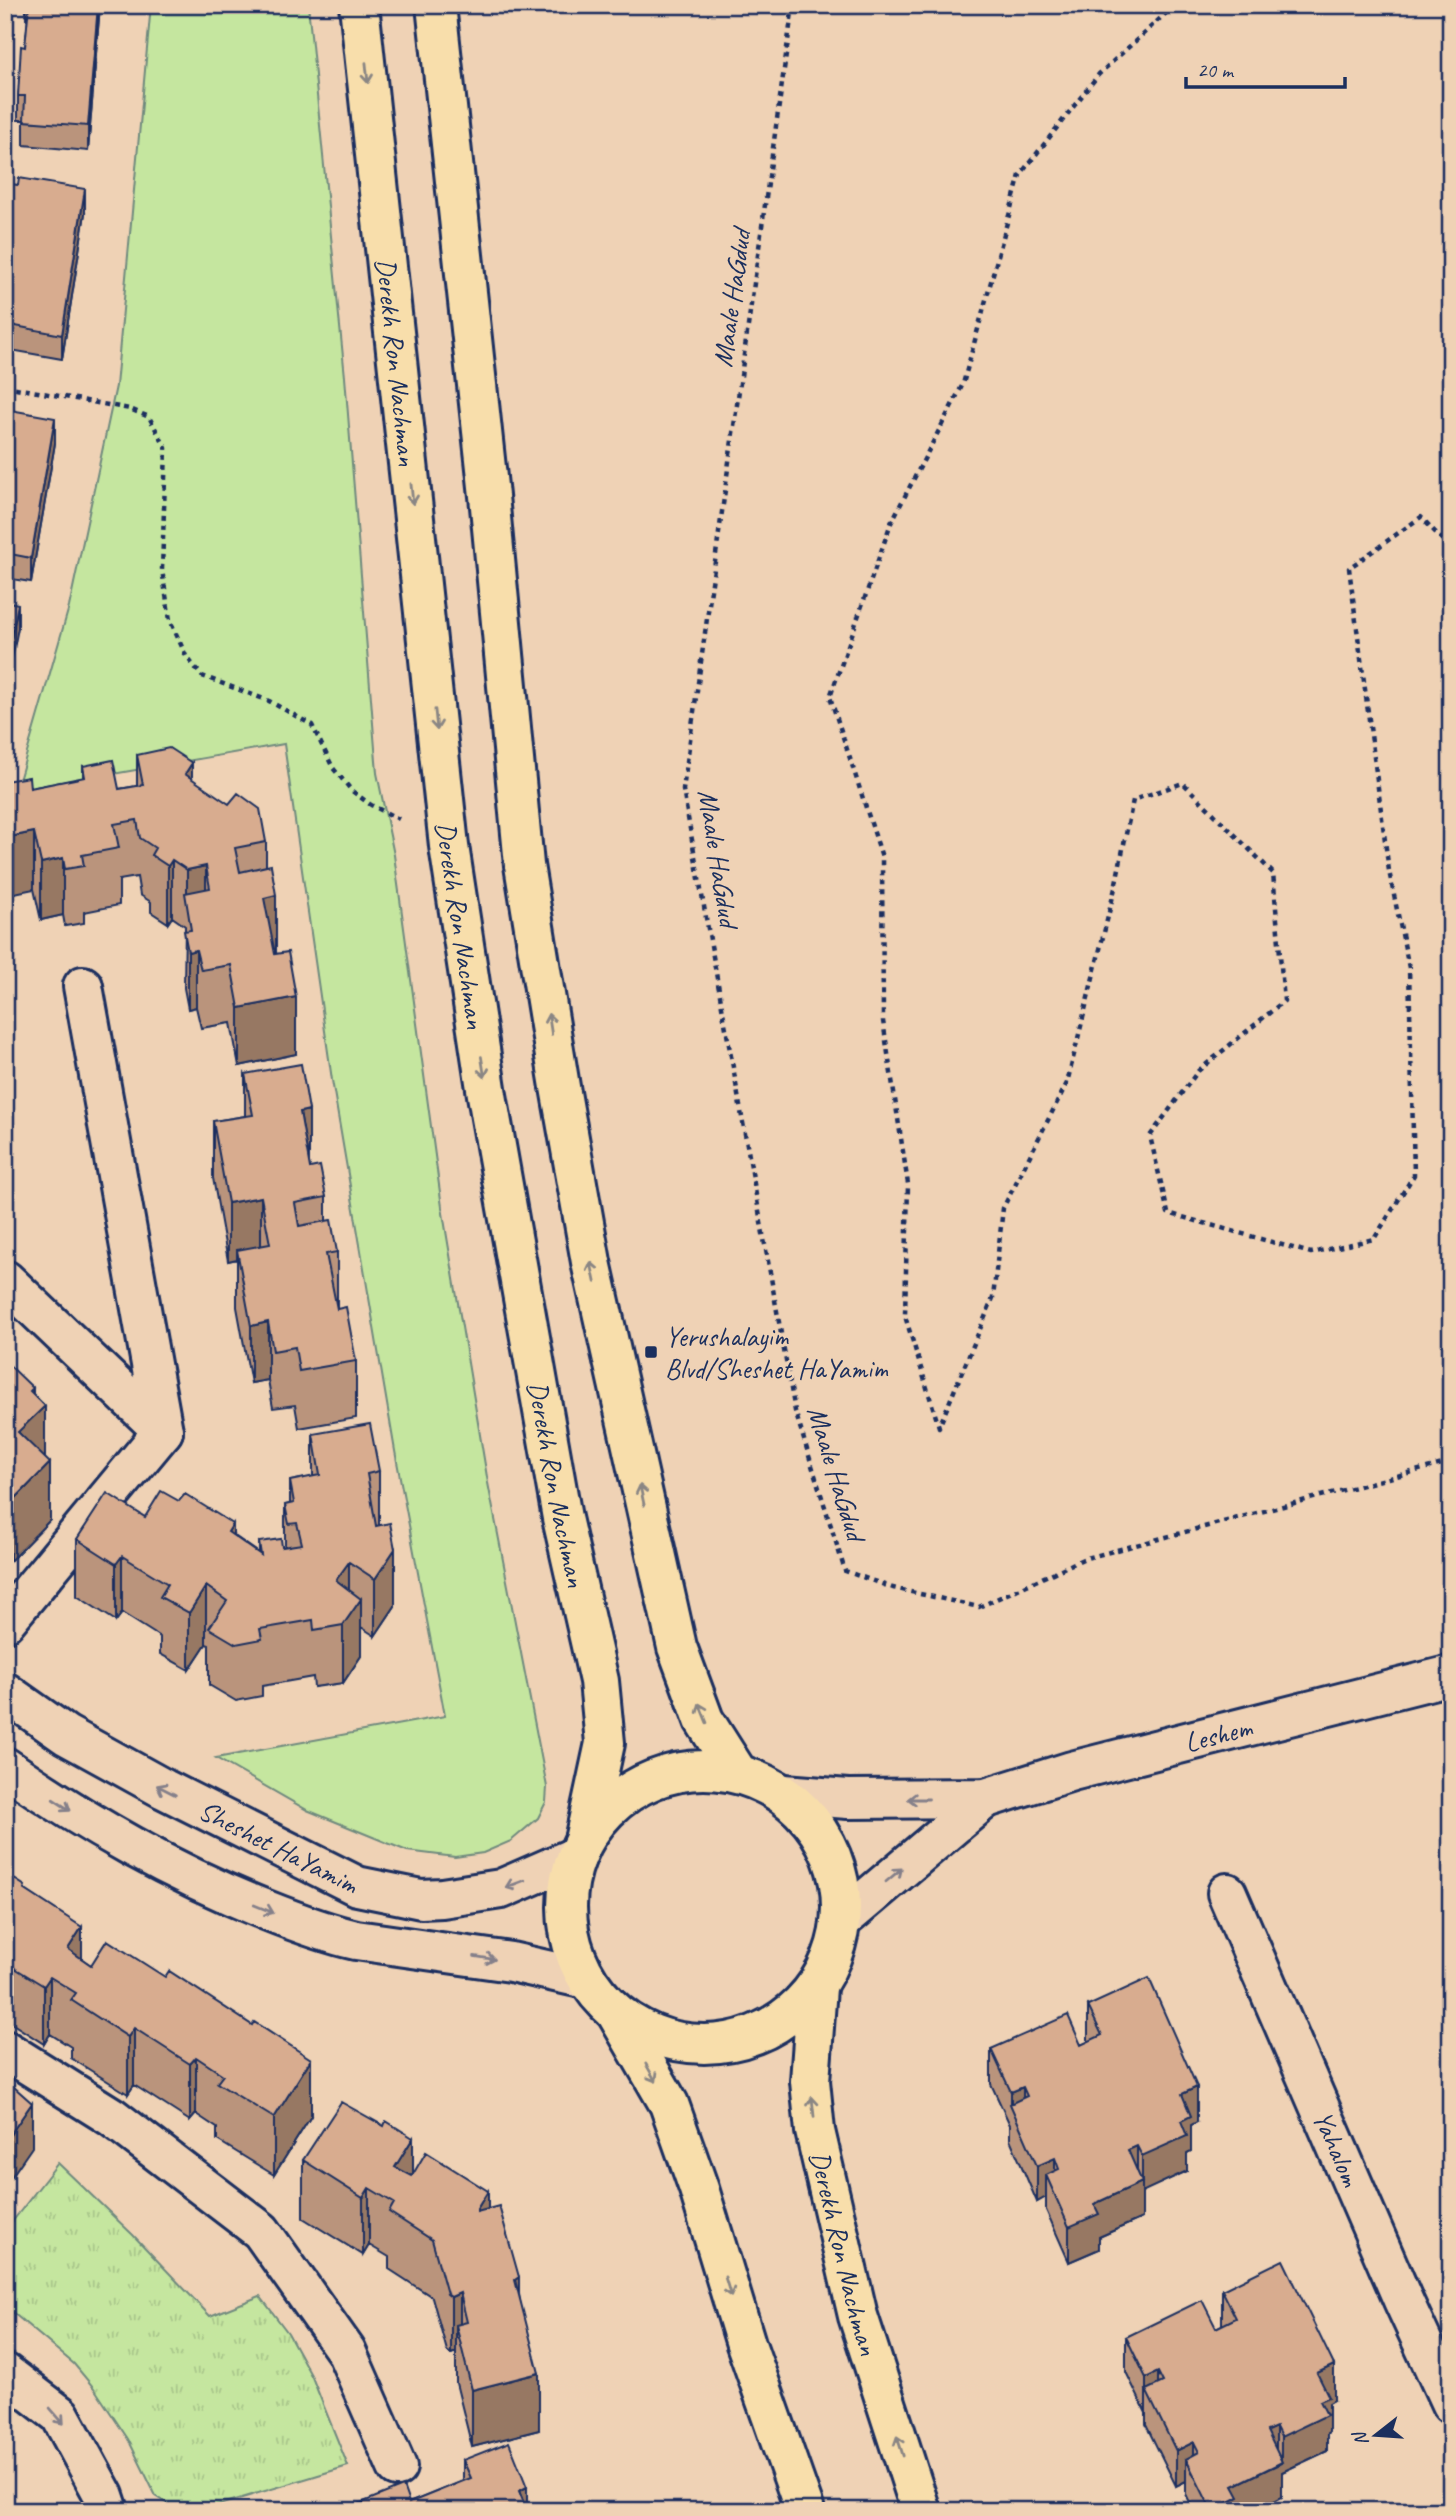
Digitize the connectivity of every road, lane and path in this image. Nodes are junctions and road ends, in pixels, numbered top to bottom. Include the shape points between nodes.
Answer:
1 (359, 5) edge
2 (436, 5) edge
3 (793, 5) edge
4 (1175, 5) edge
5 (5, 386) edge
6 (1451, 550) edge
7 (401, 820) dead end
8 (83, 986) dead end
9 (5, 1280) edge
10 (163, 1431) junction
11 (1451, 1464) edge
12 (5, 1622) edge
13 (1451, 1675) edge
14 (5, 1692) edge
15 (5, 1767) edge
16 (737, 1772) junction
17 (783, 1794) junction
18 (979, 1804) junction
19 (581, 1846) junction
20 (1227, 1893) dead end
21 (842, 1920) junction
22 (586, 1979) junction
23 (817, 1987) junction
24 (617, 2015) junction
25 (5, 2050) edge
26 (5, 2373) edge
27 (1451, 2404) edge
28 (397, 2468) dead end
29 (108, 2511) edge
30 (804, 2511) edge
31 (921, 2511) edge

1 -> 19 main road, Derekh Ron Nachman via 449,846 487,1095 559,1504 599,1681 605,1743
16 -> 2 main road via 704,1720 677,1647 591,1262 560,1087 524,865
3 - 11 path, Maale HaGdud via 683,790 795,1411 845,1571 893,1588 979,1607 1083,1559
4 - 6 path via 1099,74 1020,175 963,384 891,523 830,697 882,857 883,1021 908,1184 905,1316 939,1427 993,1298 1003,1208 1066,1083 1133,800 1183,783 1273,873 1284,1001 1198,1071 1150,1136 1168,1213 1311,1253 1374,1239 1414,1175 1409,968 1389,871 1349,568 1421,517
5 - 7 path via 130,409 149,417 166,448 162,570 170,620 186,656 202,676 269,701 312,725 333,768 352,791
8 - 10 street
9 - 10 street
10 - 12 street
13 - 18 street, Leshem via 1072,1771
19 -> 14 street, Sheshet HaYamim via 501,1889 421,1899 357,1886 66,1735
15 -> 22 street, Sheshet HaYamim via 105,1833 214,1889 327,1934 522,1964
16 - 17 main road
16 - 19 main road via 686,1769 627,1791
18 -> 17 street, Leshem
17 - 21 main road via 830,1847 838,1873
21 -> 18 street, Leshem
19 - 22 main road, Derekh Ron Nachman via 567,1886 568,1933
20 - 27 street, Yahalom
21 - 23 main road via 836,1948
22 - 24 main road, Derekh Ron Nachman
23 - 24 main road via 787,2018 750,2039 699,2046 656,2037
31 -> 23 main road, Derekh Ron Nachman via 858,2316 815,2131 810,2081
24 -> 30 main road via 669,2104
25 - 28 street via 112,2117 261,2231 346,2351
26 -> 29 street via 60,2415

